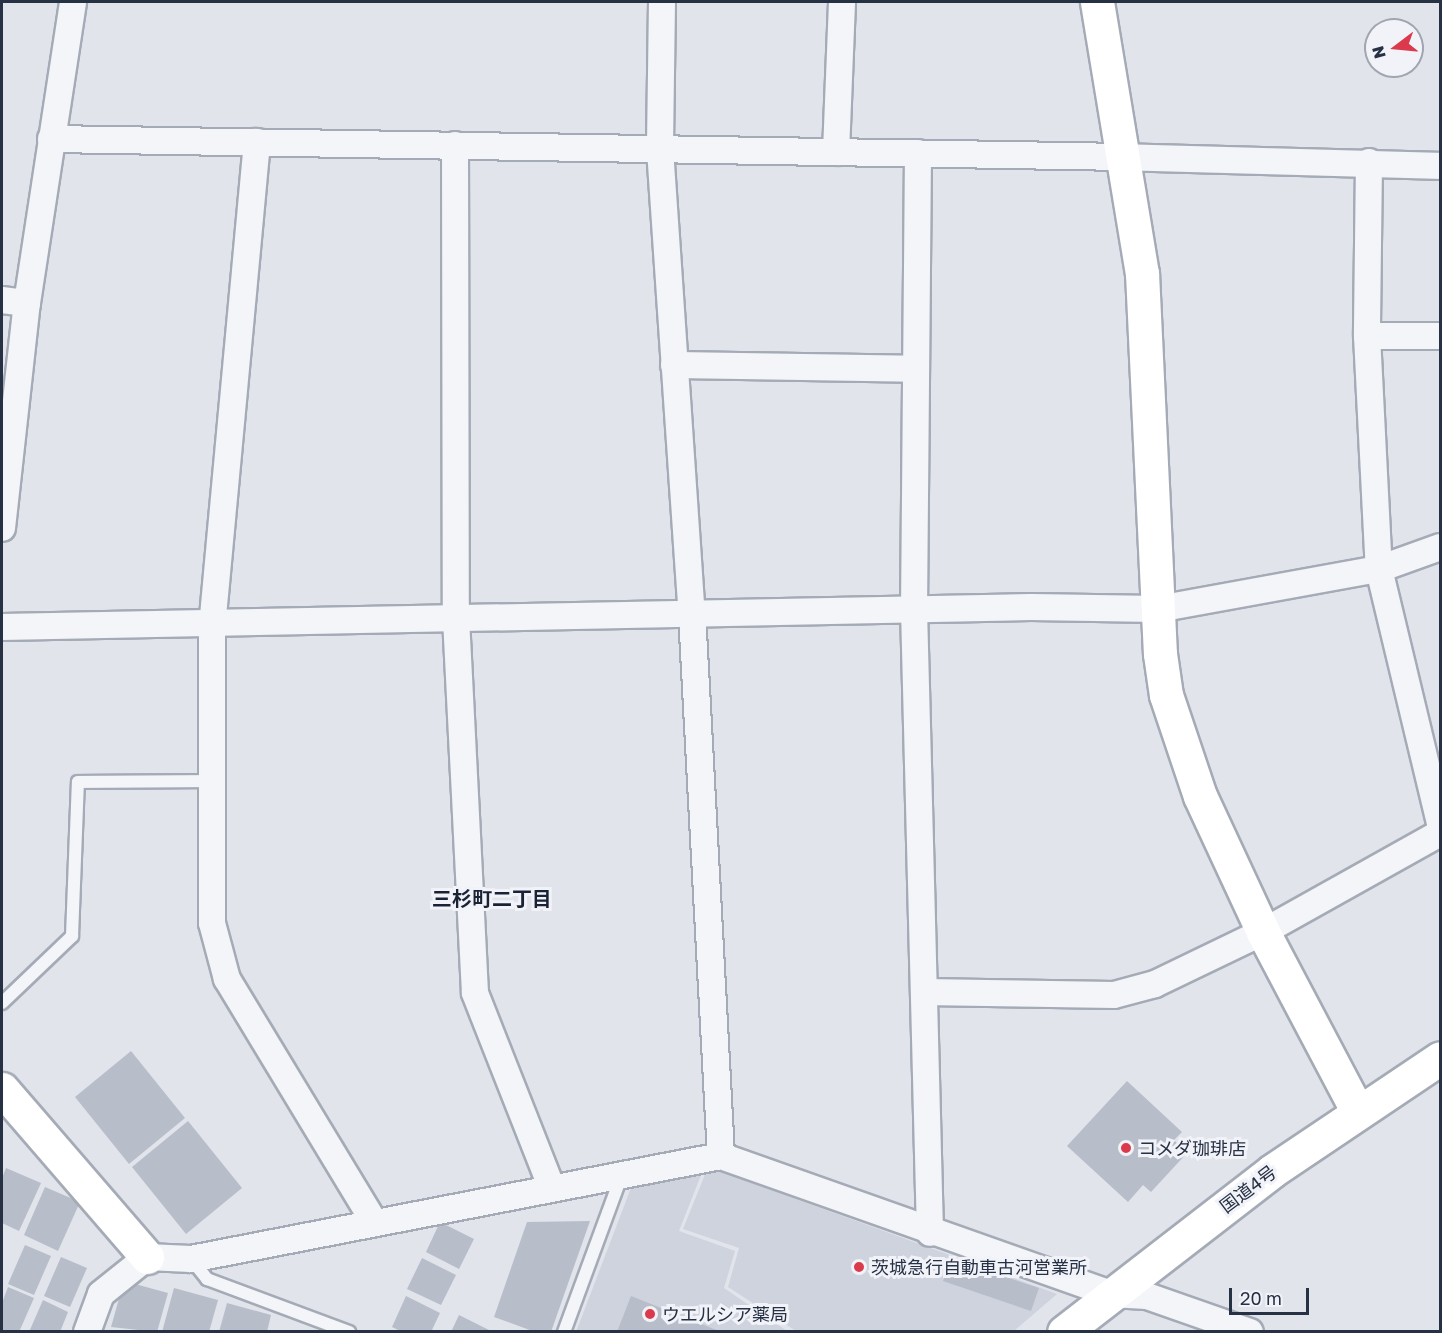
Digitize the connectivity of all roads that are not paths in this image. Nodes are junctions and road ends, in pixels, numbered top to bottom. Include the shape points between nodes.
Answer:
1 (73, 2) edge
2 (663, 2) edge
3 (842, 2) edge
4 (1097, 2) edge
5 (51, 139) junction
6 (257, 142) junction
7 (456, 145) junction
8 (660, 149) junction
9 (836, 152) junction
10 (918, 153) junction
11 (1121, 157) junction
12 (1369, 162) junction
13 (1440, 166) edge
14 (2, 300) edge
15 (27, 303) junction
16 (1367, 336) junction
17 (1440, 336) edge
18 (674, 365) junction
19 (916, 369) junction
20 (2, 528) edge
21 (1440, 547) edge
22 (1379, 569) junction
23 (914, 609) junction
24 (1158, 609) junction
25 (692, 613) junction
26 (456, 618) junction
27 (212, 623) junction
28 (2, 627) edge
29 (211, 781) junction
30 (1440, 824) edge
31 (1440, 832) edge
32 (1263, 932) junction
33 (924, 992) junction
34 (2, 1003) edge
35 (1440, 1058) edge
36 (2, 1089) edge
37 (1357, 1110) junction
38 (721, 1156) junction
39 (622, 1173) junction
40 (551, 1186) junction
41 (375, 1223) junction
42 (930, 1233) junction
43 (147, 1257) junction
44 (191, 1259) junction
45 (1110, 1293) junction
46 (1233, 1329) edge
47 (87, 1332) edge
48 (349, 1332) edge
49 (564, 1332) edge
50 (1064, 1332) edge

1 - 5 street
2 - 8 street
3 - 9 street
4 - 11 main road
5 - 6 street
5 - 15 street
6 - 7 street
6 - 27 street
7 - 8 street
7 - 26 street
8 - 9 street
8 - 18 street
9 - 10 street
10 - 11 street
10 - 19 street
11 - 12 street
11 - 24 main road via 1145,307
12 - 13 street
12 - 16 street
14 - 15 street
15 - 20 street
16 - 17 street
16 - 22 street
18 - 19 street
18 - 25 street
19 - 23 street
21 - 22 street
22 - 24 street
22 - 30 street
23 - 24 street
23 - 25 street
23 - 33 street
24 - 32 main road via 1166,695 1181,743 1200,796
25 - 26 street
25 - 38 street
26 - 27 street
26 - 40 street via 476,993
27 - 28 street
27 - 29 street
29 - 34 lane via 78,782 72,936
29 - 41 street via 212,923 227,979
31 - 32 street
32 - 33 street via 1155,984 1114,995
32 - 37 main road
33 - 42 street
35 - 37 main road, 国道4号
36 - 43 main road
37 - 45 main road, 国道4号
38 - 39 street
38 - 42 street
39 - 40 street
39 - 49 lane
40 - 41 street
41 - 44 street
42 - 45 street
43 - 44 street
43 - 47 street via 102,1294
44 - 48 lane via 207,1279
45 - 46 street via 1147,1296
45 - 50 main road, 国道4号

